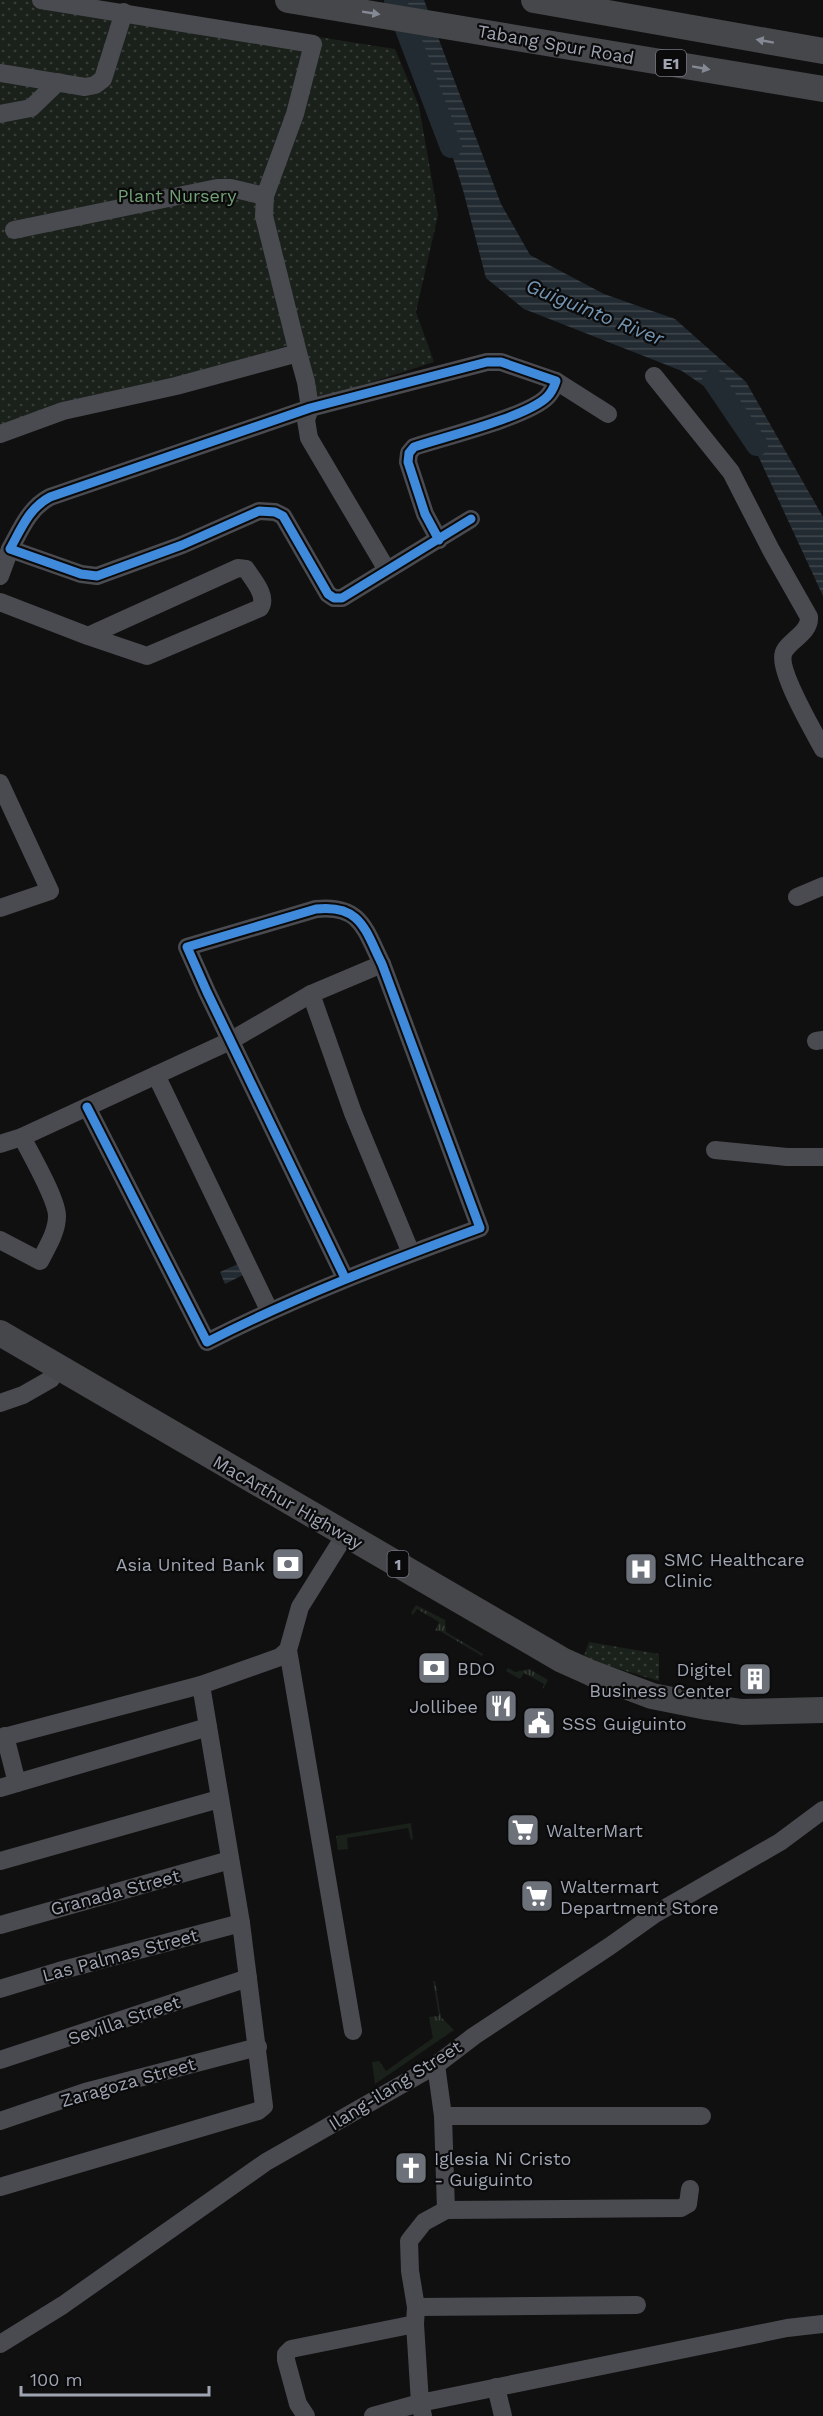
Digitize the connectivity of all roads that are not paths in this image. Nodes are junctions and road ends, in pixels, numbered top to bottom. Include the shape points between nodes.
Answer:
1 (41, 0) edge
2 (288, 0) edge
3 (534, 0) edge
4 (124, 12) junction
5 (823, 51) edge
6 (0, 73) edge
7 (58, 82) junction
8 (823, 89) edge
9 (0, 114) edge
10 (265, 196) junction
11 (14, 230) dead end
12 (298, 353) junction
13 (654, 376) dead end
14 (556, 381) junction
15 (310, 408) junction
16 (608, 414) dead end
17 (0, 434) edge
18 (471, 519) dead end
19 (439, 540) junction
20 (10, 549) junction
21 (387, 570) junction
22 (0, 576) edge
23 (0, 602) edge
24 (88, 636) junction
25 (823, 749) edge
26 (0, 783) edge
27 (5, 807) edge
28 (823, 886) edge
29 (797, 897) dead end
30 (0, 908) edge
31 (382, 964) junction
32 (310, 994) junction
33 (231, 1041) junction
34 (156, 1075) junction
35 (87, 1107) junction
36 (22, 1137) junction
37 (0, 1144) edge
38 (714, 1149) dead end
39 (823, 1157) edge
40 (0, 1240) edge
41 (411, 1253) junction
42 (345, 1278) junction
43 (269, 1310) junction
44 (0, 1333) edge
45 (0, 1348) edge
46 (54, 1372) junction
47 (0, 1403) edge
48 (342, 1540) junction
49 (288, 1650) junction
50 (201, 1685) junction
51 (823, 1710) edge
52 (823, 1724) edge
53 (208, 1727) junction
54 (2, 1737) edge
55 (9, 1785) edge
56 (219, 1799) junction
57 (823, 1810) edge
58 (230, 1860) junction
59 (0, 1861) edge
60 (241, 1923) junction
61 (0, 1924) edge
62 (248, 1978) junction
63 (0, 1989) edge
64 (353, 2031) dead end
65 (258, 2047) junction
66 (0, 2060) edge
67 (436, 2065) junction
68 (443, 2116) junction
69 (702, 2116) dead end
70 (0, 2121) edge
71 (0, 2187) edge
72 (690, 2189) dead end
73 (446, 2210) junction
74 (637, 2305) dead end
75 (415, 2316) junction
76 (823, 2324) edge
77 (0, 2344) edge
78 (496, 2387) junction
79 (421, 2409) edge
80 (306, 2416) edge
81 (374, 2416) edge
82 (503, 2416) edge

1 - 4 street
2 -> 8 highway, Tabang Spur Road / E1
5 -> 3 highway, E1
4 - 7 street via 103,79 85,87
4 - 10 street via 313,44 295,114
6 - 7 street
7 - 9 street via 31,108
10 - 11 street via 217,188
10 - 12 street via 265,224
12 - 15 street
12 - 17 street via 63,411
13 - 25 street via 731,472 809,617 807,628 785,649 782,661
14 - 15 street via 501,362 487,362
14 - 16 street
14 - 19 street via 549,396 540,403 414,447 409,453 408,462 425,514
15 - 20 street via 39,502
15 - 21 street via 306,420 309,438
18 - 19 street
19 - 21 street
20 - 21 street via 97,576 267,510 283,516 334,598 342,598
20 - 22 street
23 - 24 street
24 - 24 street via 238,568 246,569 263,597 260,608 147,656
26 - 27 street
27 - 30 street via 50,891
28 - 29 street
31 - 32 street
31 - 33 street via 362,924 353,915 330,908 188,947
31 - 41 street via 480,1228
32 - 33 street
32 - 41 street via 353,1113
33 - 34 street
33 - 42 street
34 - 35 street
34 - 43 street
35 - 36 street
35 - 43 street via 207,1342
36 - 37 street
36 - 40 street via 54,1202 55,1229 40,1261
38 - 39 street
41 - 42 street
42 - 43 street
44 - 46 highway, MacArthur Highway / 1
45 - 46 highway, MacArthur Highway / 1
46 - 47 street via 23,1395
46 - 48 highway, MacArthur Highway / 1
48 - 49 street via 300,1607
48 - 51 highway, MacArthur Highway / 1 via 562,1660 634,1690 742,1712
48 - 52 highway, MacArthur Highway / 1 via 556,1670 629,1701 667,1713 741,1725
49 - 50 street via 280,1657
49 - 64 street
50 - 53 street
50 - 54 street
53 - 55 street
53 - 56 street
54 - 55 street
56 - 58 street
56 - 59 street
57 - 67 street, Ilang-ilang Street via 780,1842 655,1914
58 - 60 street
58 - 61 street, Granada Street
60 - 62 street
60 - 63 street, Las Palmas Street
62 - 65 street
62 - 66 street, Sevilla Street
65 - 70 street, Zaragoza Street via 85,2092
65 - 71 street via 264,2106 258,2110
67 - 68 street
67 - 77 street, Ilang-ilang Street via 266,2162 63,2305
68 - 69 street
68 - 73 street
72 - 73 street via 688,2204 681,2208
73 - 75 street via 424,2222 409,2241
74 - 75 street
75 - 79 street
75 - 80 street via 291,2349 286,2360 298,2404
76 - 78 street
78 - 79 street
78 - 82 street
79 - 81 street

